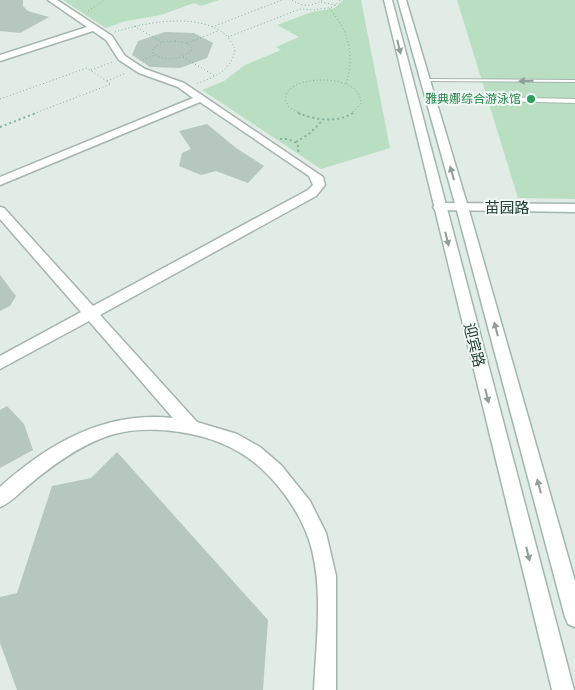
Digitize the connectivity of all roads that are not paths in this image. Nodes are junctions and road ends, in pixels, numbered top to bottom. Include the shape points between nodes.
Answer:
1 (52, 0) edge
2 (388, 0) edge
3 (402, 0) edge
4 (94, 28) junction
5 (0, 58) edge
6 (425, 80) junction
7 (575, 81) edge
8 (201, 98) junction
9 (431, 98) junction
10 (575, 101) edge
11 (0, 181) edge
12 (439, 207) junction
13 (462, 208) junction
14 (575, 208) edge
15 (0, 211) edge
16 (90, 314) junction
17 (0, 363) edge
18 (192, 428) junction
19 (0, 499) edge
20 (575, 617) edge
21 (325, 690) edge
22 (563, 690) edge

1 - 4 street
2 -> 12 street, 迎宾路
3 - 6 street, 迎宾路
4 - 5 street
4 - 8 street via 106,36 122,58
7 -> 6 lane
6 - 9 street, 迎宾路
8 - 11 street
8 - 16 street via 313,174 319,186 312,193
9 - 10 lane
13 -> 9 street, 迎宾路
12 - 13 street, 苗园路
12 -> 22 street, 迎宾路
13 - 14 street, 苗园路
20 -> 13 street, 迎宾路
15 - 16 street
16 - 17 street
16 - 18 street
18 - 19 street via 136,424 92,435 24,478
18 - 21 street via 245,446 273,469 294,493 314,526 326,573

